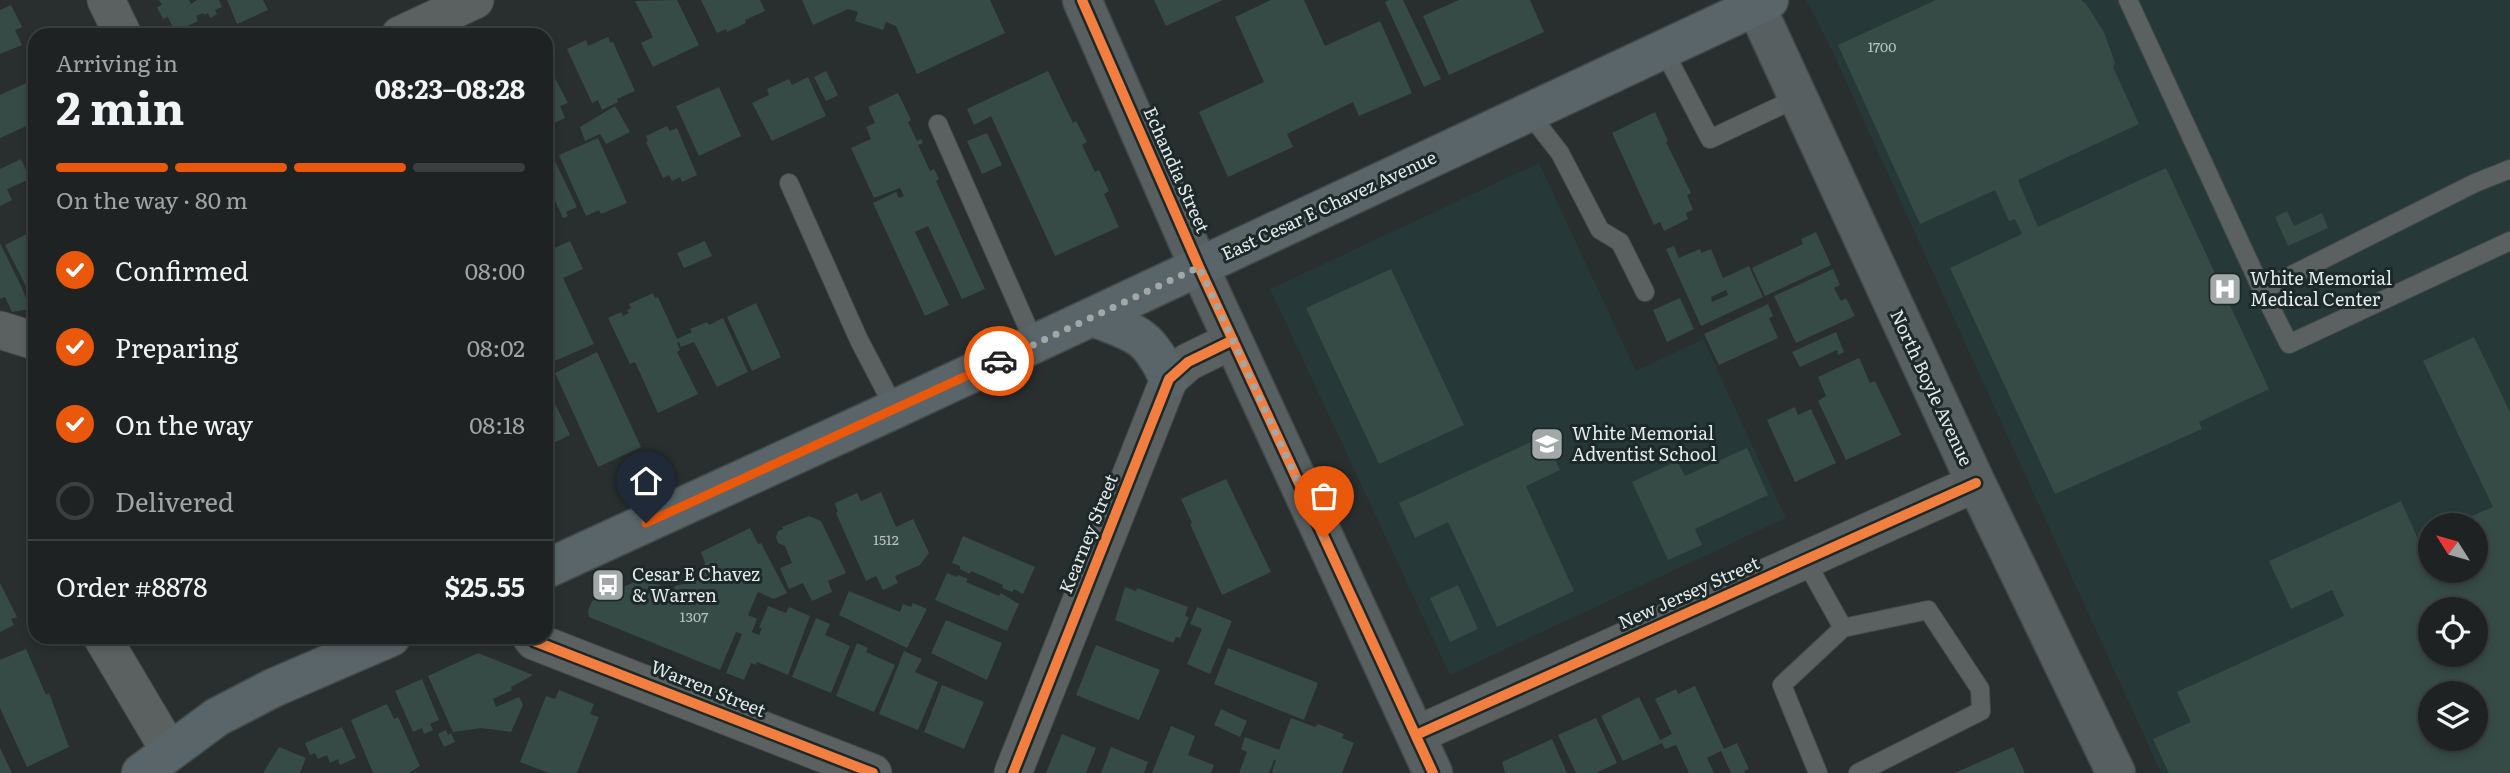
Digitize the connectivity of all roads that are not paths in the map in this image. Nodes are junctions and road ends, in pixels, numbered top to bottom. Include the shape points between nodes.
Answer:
1 (106, 0) edge
2 (475, 0) edge
3 (1082, 0) edge
4 (2128, 0) edge
5 (1759, 2) edge
6 (120, 28) edge
7 (415, 28) edge
8 (1663, 48) junction
9 (1797, 98) junction
10 (1528, 112) junction
11 (938, 124) dead end
12 (2510, 169) edge
13 (789, 183) dead end
14 (2510, 241) edge
15 (1199, 267) junction
16 (2262, 290) junction
17 (1645, 292) dead end
18 (1093, 317) junction
19 (0, 330) edge
20 (28, 339) edge
21 (1233, 340) junction
22 (1035, 344) junction
23 (1169, 379) junction
24 (895, 409) junction
25 (1976, 483) junction
26 (1805, 560) junction
27 (553, 566) edge
28 (1843, 628) junction
29 (105, 644) edge
30 (375, 644) edge
31 (542, 644) edge
32 (1416, 735) junction
33 (155, 762) edge
34 (873, 773) edge
35 (1013, 773) edge
36 (1433, 773) edge
37 (1818, 773) edge
38 (1858, 773) edge
39 (2116, 773) edge

1 - 6 street
2 - 7 street
3 - 15 street, Echandia Street
4 - 16 lane
5 - 8 main road, East Cesar E Chavez Avenue
5 - 9 street, North Boyle Avenue
8 - 9 lane via 1710,139
8 - 10 main road, East Cesar E Chavez Avenue
9 - 25 street, North Boyle Avenue
10 - 15 main road, East Cesar E Chavez Avenue
10 - 17 lane via 1560,153 1600,230 1620,242
11 - 22 lane
12 - 16 lane
13 - 24 lane
14 - 16 lane via 2289,344
15 - 18 main road, East Cesar E Chavez Avenue
15 - 21 street, Echandia Street
18 - 22 main road, East Cesar E Chavez Avenue
18 - 23 main road via 1137,335 1156,353
19 - 20 street
21 - 23 street via 1188,362
21 - 32 street, Echandia Street
22 - 24 main road, East Cesar E Chavez Avenue
23 - 35 street, Kearney Street
24 - 27 main road, East Cesar E Chavez Avenue
25 - 26 street, New Jersey Street
25 - 39 street, North Boyle Avenue
26 - 28 lane
26 - 32 street, New Jersey Street
28 - 37 lane via 1782,685
28 - 38 lane via 1928,610 1980,689 1981,711
29 - 33 street
30 - 33 main road via 217,716
31 - 34 street, Warren Street
32 - 36 street, Echandia Street

